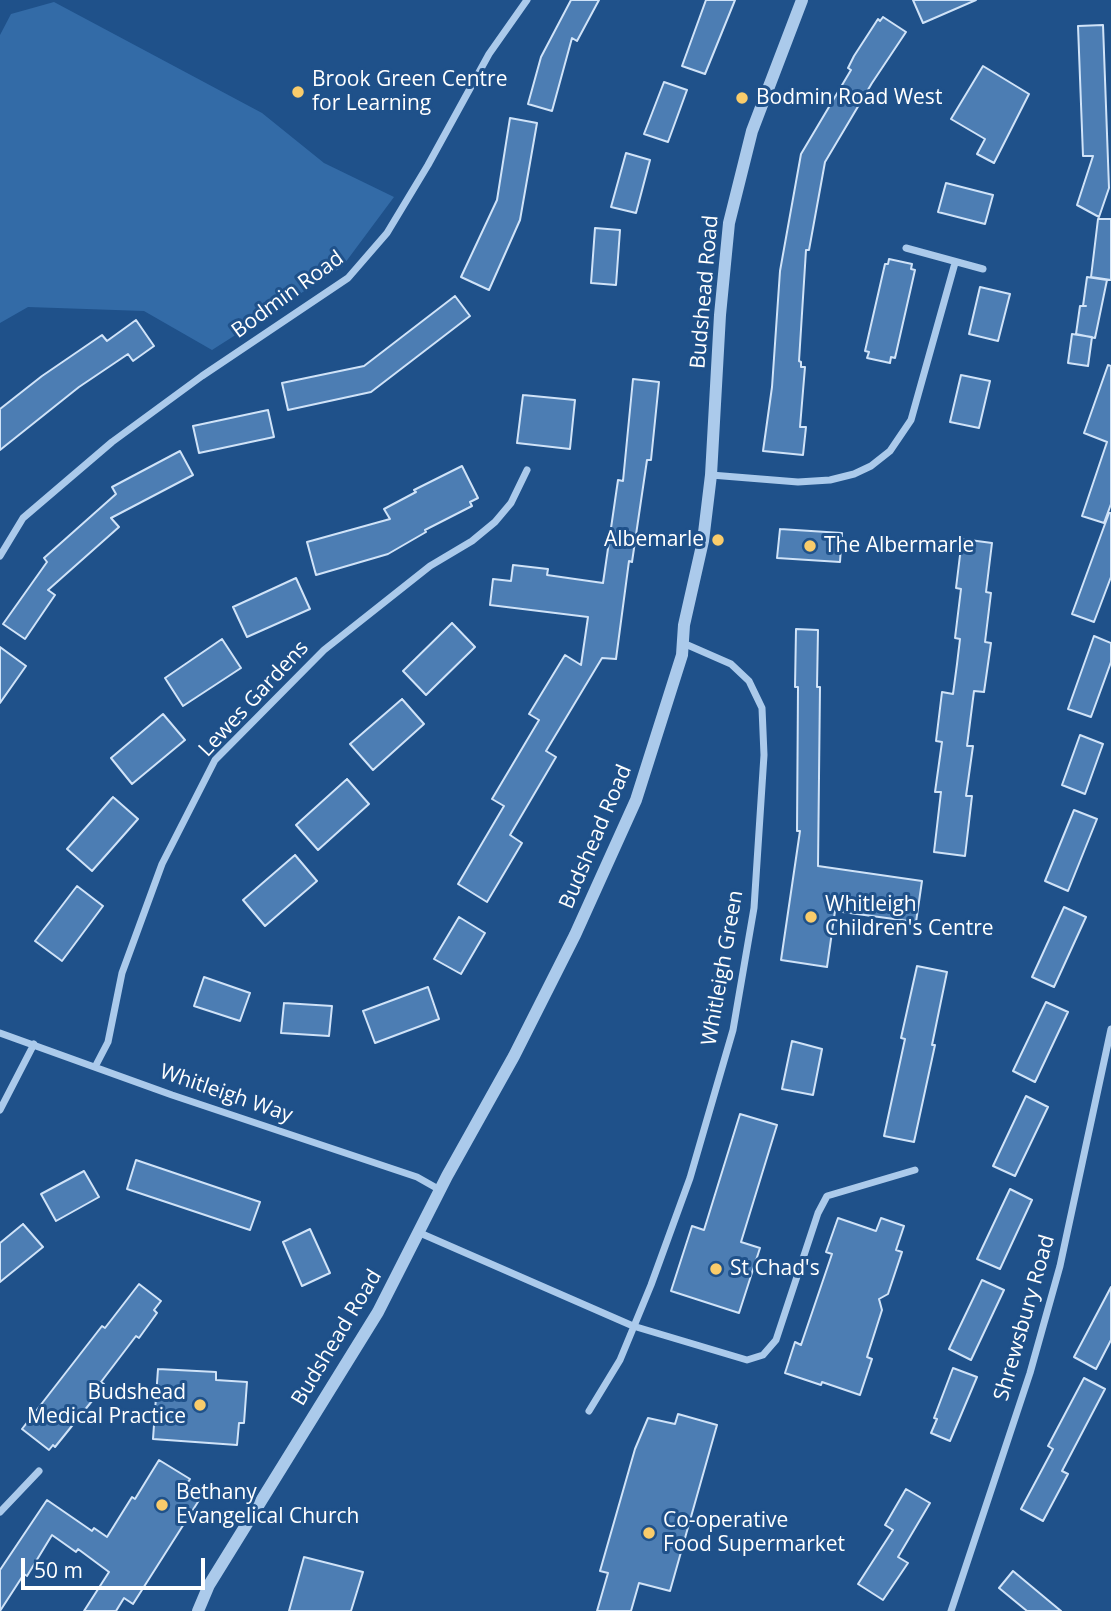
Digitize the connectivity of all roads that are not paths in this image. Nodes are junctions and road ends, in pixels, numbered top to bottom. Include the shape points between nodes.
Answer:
1 (527, 0) edge
2 (802, 0) edge
3 (906, 248) dead end
4 (955, 263) junction
5 (983, 269) dead end
6 (527, 470) dead end
7 (711, 474) junction
8 (0, 556) edge
9 (683, 643) junction
10 (1111, 1030) edge
11 (0, 1033) edge
12 (34, 1044) junction
13 (95, 1066) junction
14 (0, 1110) edge
15 (915, 1170) dead end
16 (440, 1190) junction
17 (420, 1233) junction
18 (633, 1325) junction
19 (589, 1411) dead end
20 (39, 1471) dead end
21 (0, 1512) edge
22 (198, 1611) edge
23 (951, 1611) edge

1 - 8 street, Bodmin Road via 489,54 387,233 348,278 112,442 23,518
2 - 7 street, Budshead Road via 752,131 729,223
3 - 4 street
4 - 5 street
4 - 7 street via 911,420 890,451 871,466 830,480 798,482
6 - 13 street, Lewes Gardens via 511,503 495,522 430,566 324,650 215,760 162,864 122,973 108,1042
7 - 9 street, Budshead Road
9 - 16 street, Budshead Road via 636,800 575,935
9 - 18 street, Whitleigh Green via 731,664 749,681 762,708 764,755 754,908 733,1030 697,1154
10 - 23 street, Shrewsbury Road via 1057,1278
11 - 12 street, Whitleigh Way
12 - 13 street, Whitleigh Way
12 - 14 street
13 - 16 street, Whitleigh Way via 417,1177
15 - 18 street via 827,1196 776,1340 763,1355 747,1360
16 - 17 street, Budshead Road
17 - 18 street
17 - 22 street, Budshead Road via 378,1312 209,1585
18 - 19 street, Whitleigh Green via 620,1360
20 - 21 street

